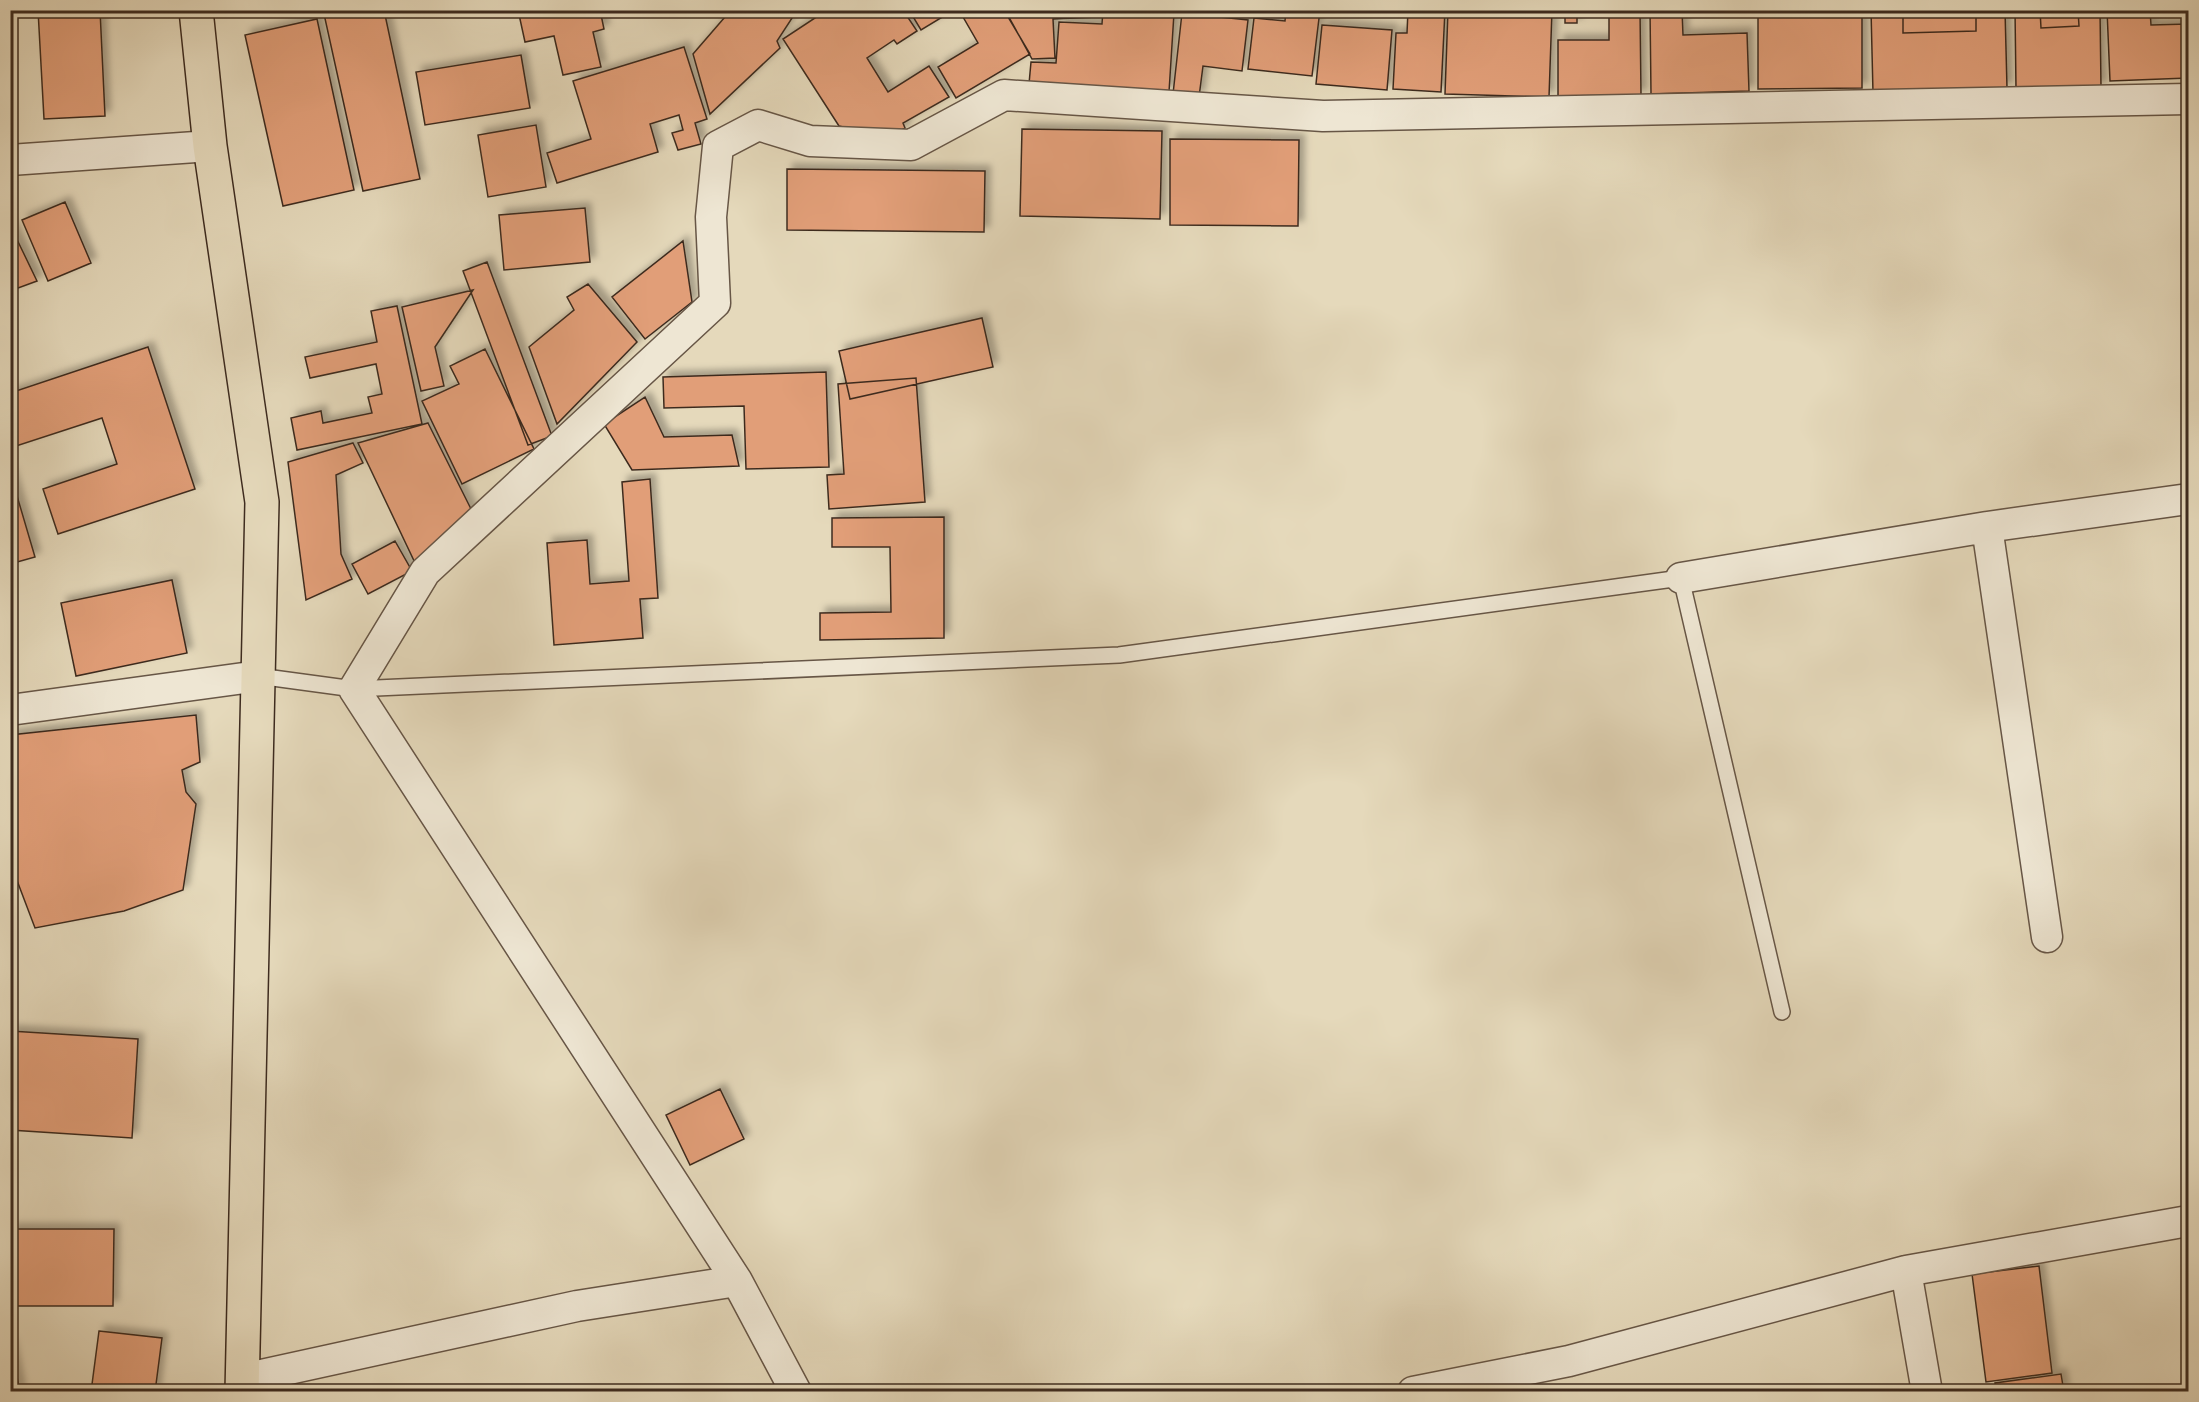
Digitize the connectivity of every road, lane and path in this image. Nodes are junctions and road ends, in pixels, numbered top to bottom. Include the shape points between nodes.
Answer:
1 (196, 10) edge
2 (2188, 99) edge
3 (210, 146) junction
4 (10, 160) edge
5 (2188, 499) edge
6 (1987, 527) junction
7 (1681, 578) junction
8 (258, 676) junction
9 (354, 689) junction
10 (10, 710) edge
11 (2047, 937) dead end
12 (1782, 1012) dead end
13 (2188, 1221) edge
14 (1906, 1271) junction
15 (737, 1281) junction
16 (242, 1385) edge
17 (796, 1392) edge
18 (1413, 1392) edge
19 (1927, 1392) edge

1 - 3 main road
2 - 9 street via 1323,116 1004,94 911,145 810,141 758,125 718,146 711,217 715,303 425,572
3 - 4 street
3 - 8 main road via 262,502
5 - 6 street
6 - 7 street
6 - 11 street
7 - 9 lane via 1119,656
7 - 12 lane
8 - 9 lane
8 - 10 street
8 - 16 main road
9 - 15 street
13 - 14 street
14 - 18 street via 1569,1361
14 - 19 street
15 - 16 street via 577,1306
15 - 17 street

